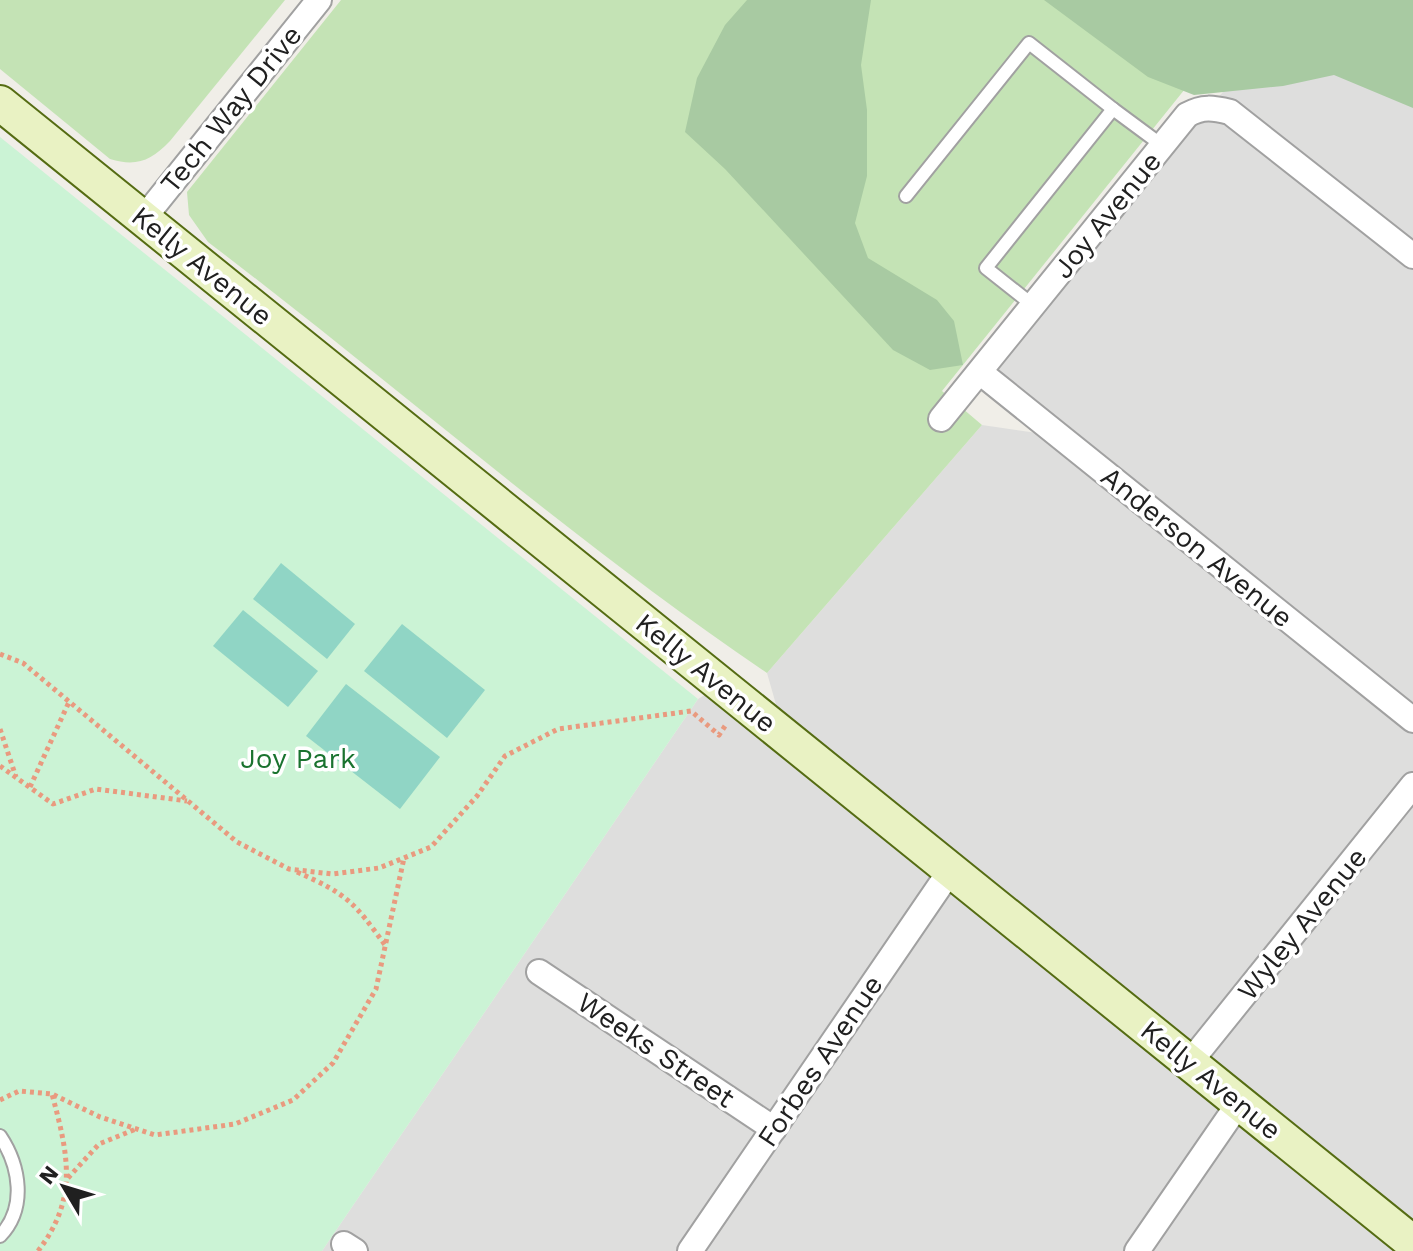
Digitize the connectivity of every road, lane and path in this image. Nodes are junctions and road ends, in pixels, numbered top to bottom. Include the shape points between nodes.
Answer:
1 (319, 0) edge
2 (0, 103) edge
3 (1113, 109) junction
4 (1163, 146) junction
5 (906, 196) dead end
6 (143, 219) junction
7 (1413, 256) edge
8 (1034, 306) junction
9 (981, 373) junction
10 (941, 419) dead end
11 (0, 654) edge
12 (69, 702) junction
13 (742, 702) junction
14 (1413, 720) edge
15 (0, 729) edge
16 (0, 766) edge
17 (17, 778) junction
18 (1413, 785) edge
19 (30, 787) junction
20 (187, 801) junction
21 (404, 858) junction
22 (289, 869) junction
23 (950, 871) junction
24 (385, 945) junction
25 (539, 972) dead end
26 (1190, 1062) junction
27 (52, 1094) junction
28 (0, 1100) edge
29 (1239, 1103) junction
30 (136, 1129) junction
31 (774, 1129) junction
32 (0, 1136) edge
33 (67, 1179) junction
34 (0, 1236) edge
35 (1413, 1243) edge
36 (38, 1251) edge
37 (690, 1251) edge
38 (1137, 1251) edge

1 - 6 street, Tech Way Drive
2 - 6 main road, Kelly Avenue
3 - 4 lane
3 - 5 lane via 1029,43
3 - 8 lane via 986,268
4 - 7 street, Joy Avenue via 1197,109 1230,112
4 - 8 street, Joy Avenue
6 - 13 main road, Kelly Avenue
8 - 9 street, Joy Avenue
9 - 10 street, Joy Avenue
9 - 14 street, Anderson Avenue
11 - 12 path via 23,663
12 - 19 path
12 - 20 path
13 - 21 path via 719,735 691,711 558,729 505,756 431,847
13 - 23 main road, Kelly Avenue
15 - 17 path
16 - 17 path
17 - 19 path
18 - 26 street, Wyley Avenue
19 - 20 path via 53,804 96,789
20 - 22 path via 237,842
21 - 22 path via 379,868 332,874
21 - 24 path
22 - 24 path via 338,890
23 - 26 main road, Kelly Avenue
23 - 31 street, Forbes Avenue
24 - 30 path via 376,989 333,1063 293,1100 235,1124 203,1130 155,1135
25 - 31 street, Weeks Street
26 - 29 main road, Kelly Avenue
27 - 28 path via 19,1091
27 - 30 path
27 - 33 path
29 - 35 main road, Kelly Avenue
29 - 38 street
30 - 33 path via 99,1144
31 - 37 street, Forbes Avenue
32 - 34 lane via 11,1152 20,1191
33 - 36 path via 61,1210

